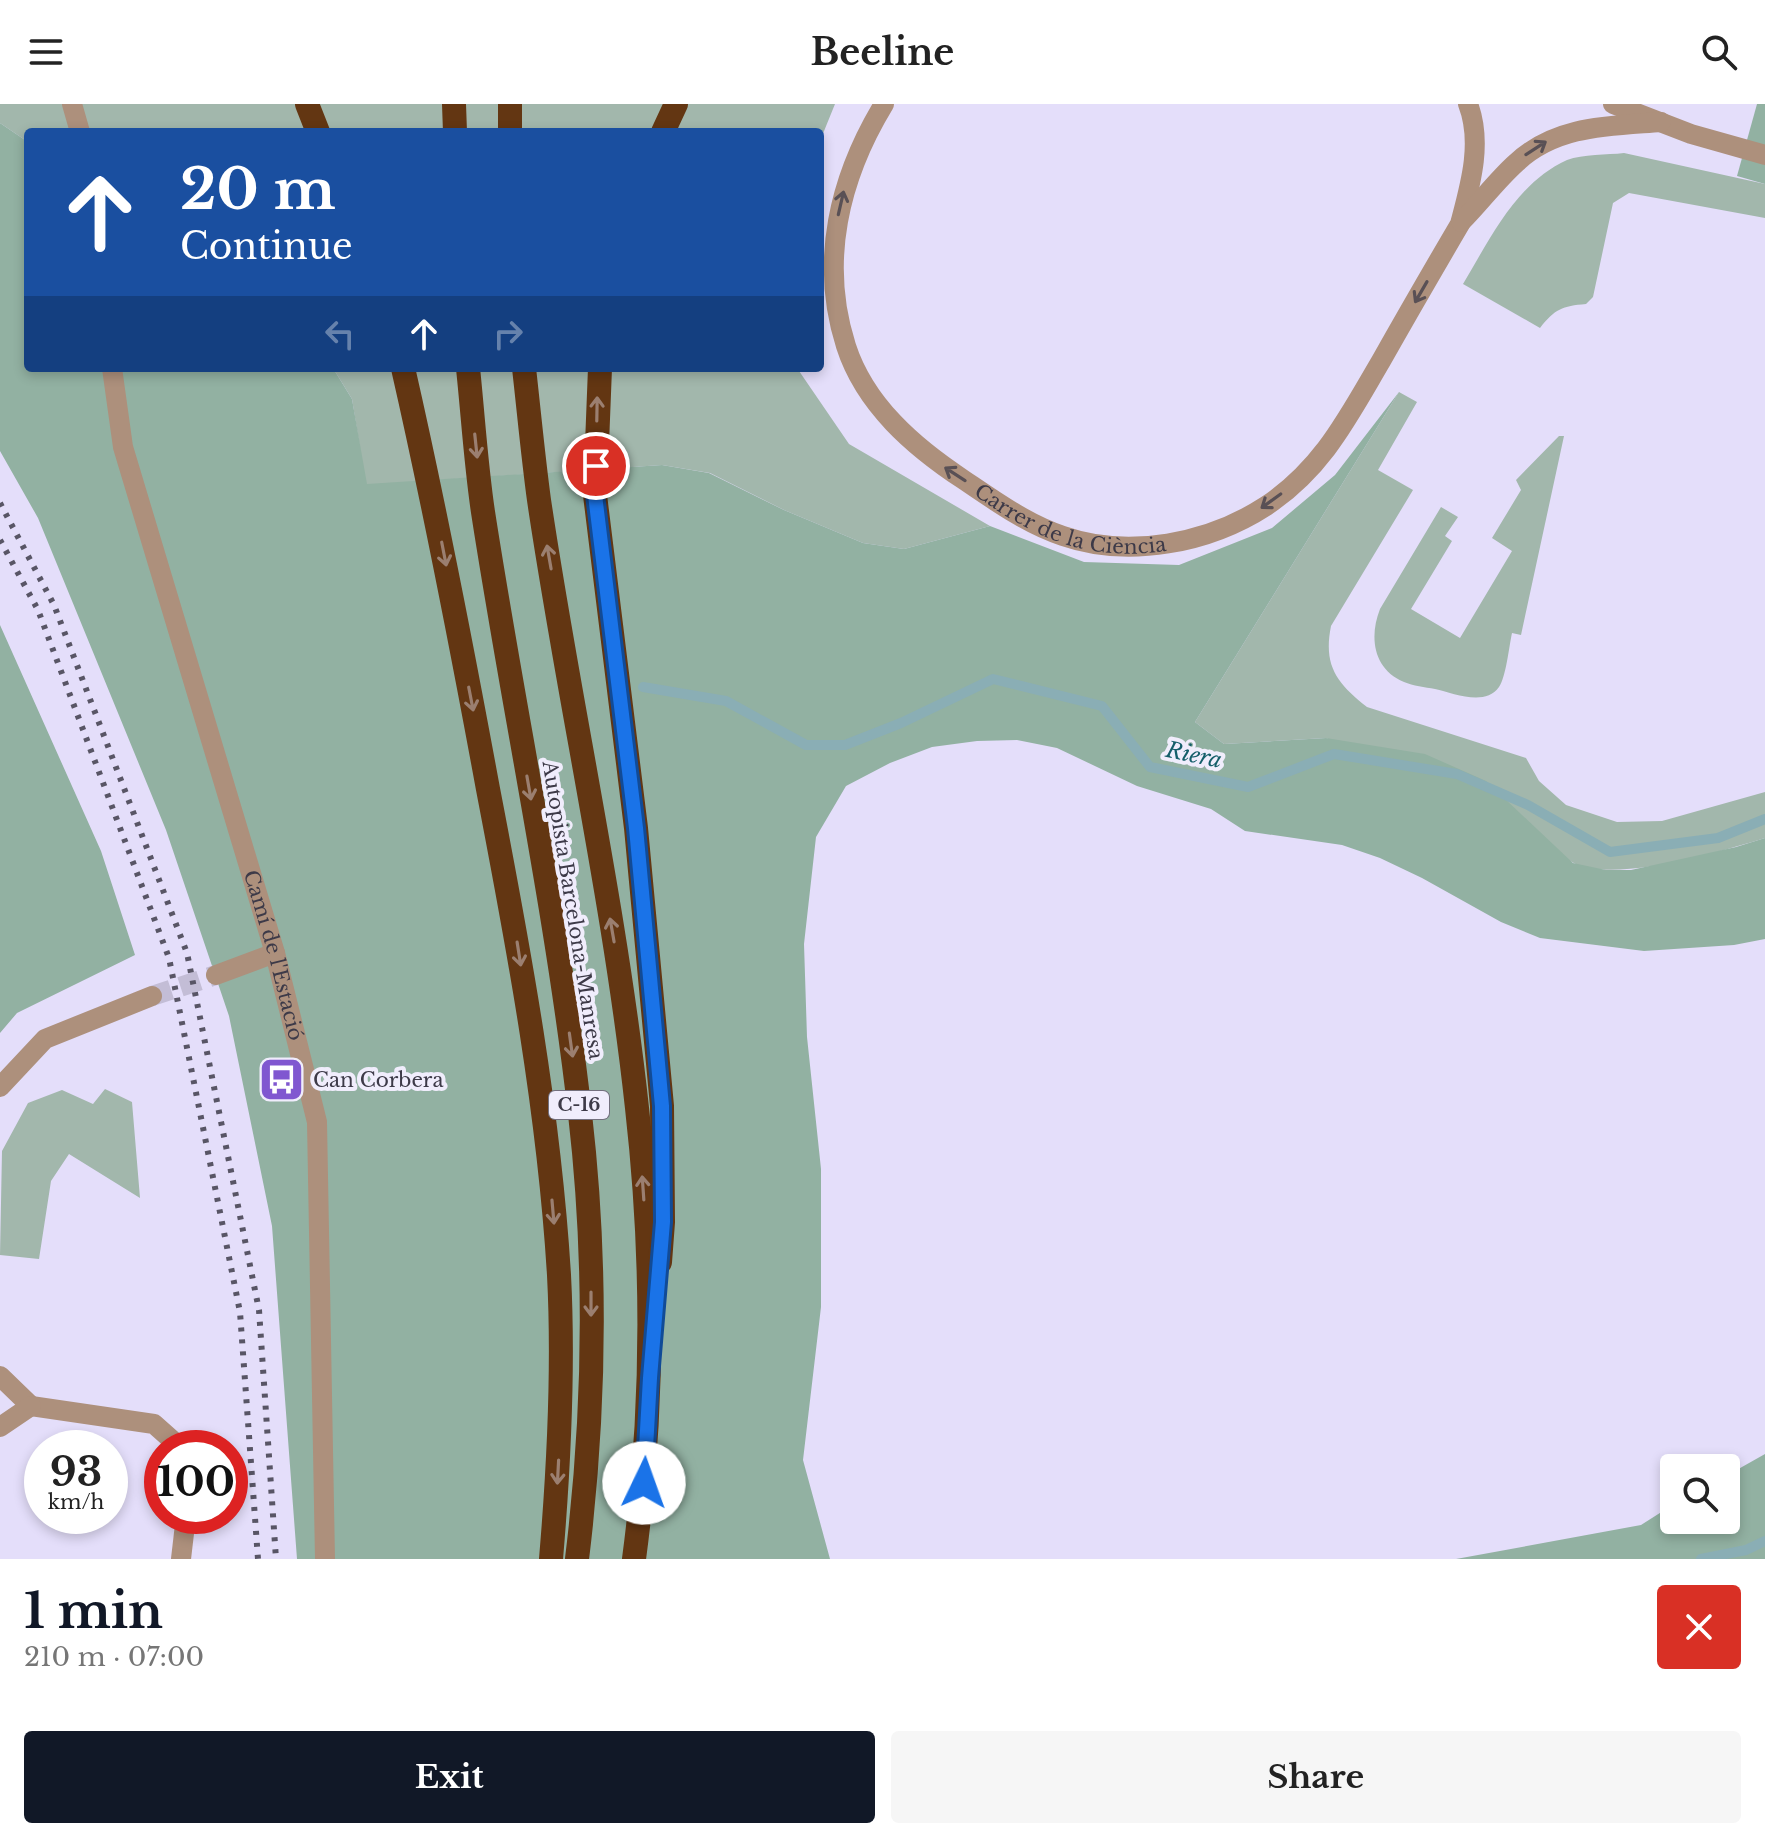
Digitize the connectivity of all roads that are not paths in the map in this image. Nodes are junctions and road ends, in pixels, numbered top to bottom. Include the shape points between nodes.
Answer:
1 (72, 104) edge
2 (307, 104) edge
3 (454, 104) edge
4 (510, 104) edge
5 (676, 104) edge
6 (884, 104) edge
7 (1468, 104) edge
8 (1613, 104) edge
9 (1661, 122) junction
10 (79, 128) edge
11 (316, 128) edge
12 (455, 128) edge
13 (510, 128) edge
14 (665, 128) edge
15 (1765, 155) edge
16 (1460, 224) junction
17 (113, 372) edge
18 (404, 372) edge
19 (468, 372) edge
20 (524, 372) edge
21 (600, 372) edge
22 (275, 953) junction
23 (216, 975) tunnel mouth
24 (152, 996) tunnel mouth
25 (0, 1087) edge
26 (0, 1376) edge
27 (650, 1378) junction
28 (31, 1406) junction
29 (0, 1427) edge
30 (161, 1430) edge
31 (184, 1534) edge
32 (181, 1559) edge
33 (325, 1559) edge
34 (551, 1559) edge
35 (577, 1559) edge
36 (634, 1559) edge

1 - 10 street
2 - 11 highway
3 - 12 highway
4 - 13 highway
5 - 14 highway
16 -> 6 street, Carrer de la Ciència via 1332,445 1269,504 1232,526 1184,541 1105,544 1066,537 934,461 894,425 867,391 847,349 832,273 835,230 845,183
7 - 16 street via 1475,153
8 - 9 street
9 - 15 street
16 -> 9 street via 1517,161 1546,141 1578,130
17 - 22 street, Camí de l'Estació via 123,447
18 -> 34 highway via 460,638 545,1118 559,1275 561,1374
19 -> 35 highway, Autopista Barcelona-Manresa / C-16 via 482,508 558,950 580,1116 591,1279 591,1377
27 -> 20 highway, Autopista Barcelona-Manresa / C-16 via 637,1109 539,498
27 -> 21 highway via 663,1222 662,1106 636,828 595,495
22 - 23 street
22 - 33 street, Camí de l'Estació via 317,1122
24 - 25 street via 45,1039
26 - 28 street
27 - 36 highway, Autopista Barcelona-Manresa / C-16
28 - 29 street
28 - 30 street via 154,1424
31 - 32 street

